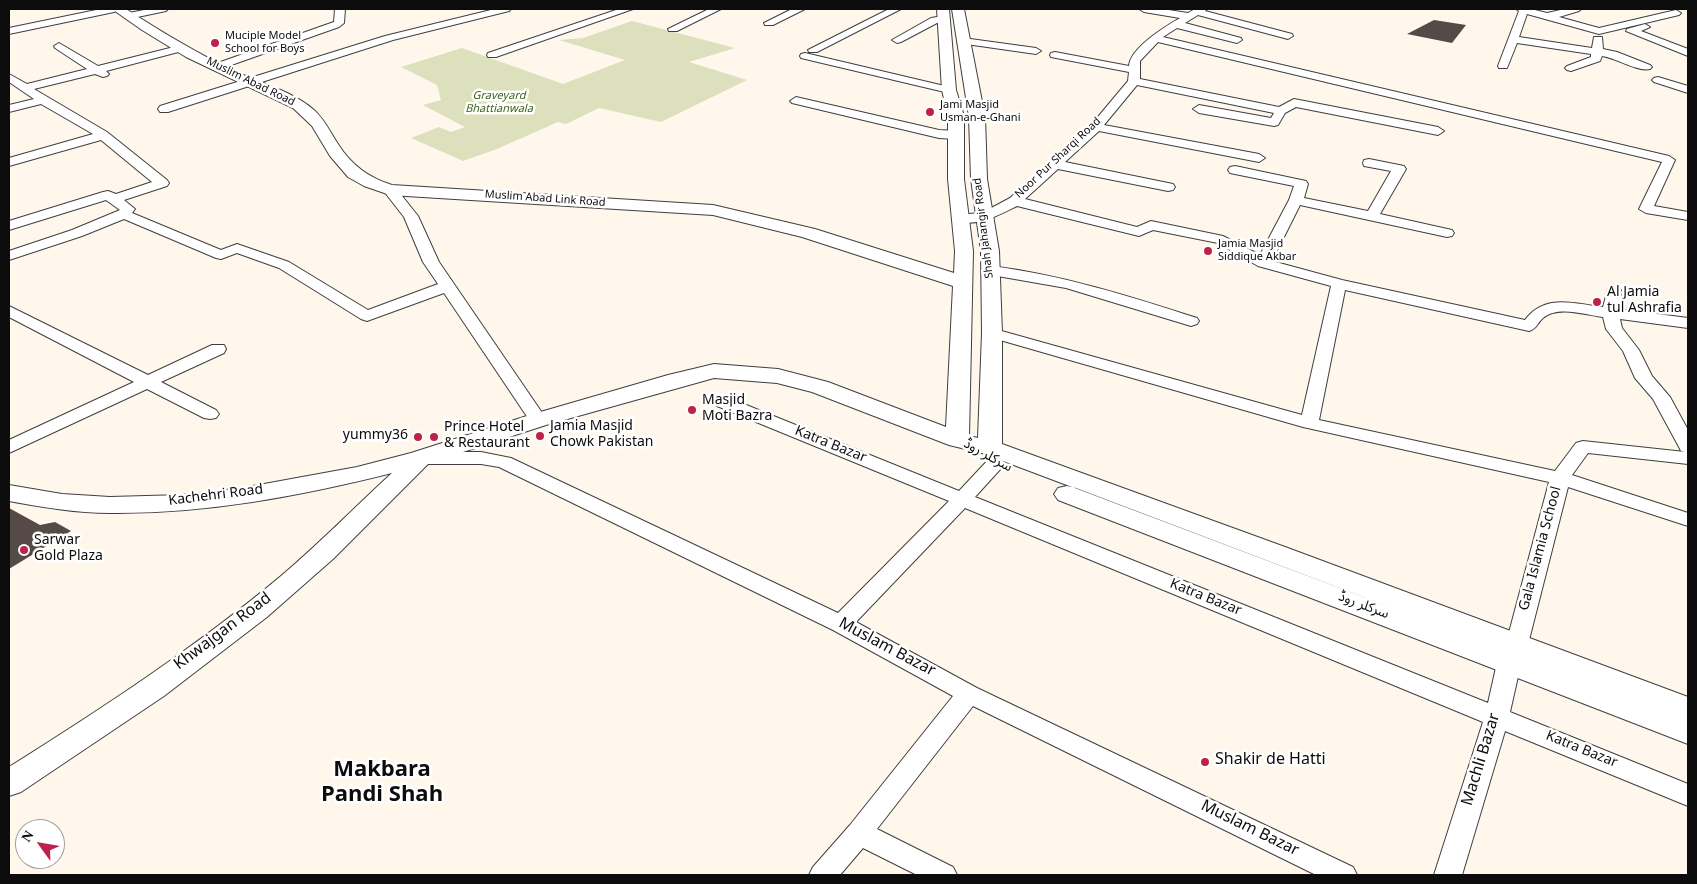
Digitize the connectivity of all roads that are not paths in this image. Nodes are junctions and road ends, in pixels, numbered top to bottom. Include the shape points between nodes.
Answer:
1 (114, 9) edge
2 (163, 9) edge
3 (340, 9) edge
4 (506, 9) edge
5 (628, 9) edge
6 (716, 9) edge
7 (800, 9) edge
8 (896, 9) edge
9 (1144, 9) edge
10 (1522, 9) edge
11 (1576, 9) edge
12 (1665, 9) edge
13 (944, 11) edge
14 (123, 12) edge
15 (1197, 12) edge
16 (1680, 14) junction
17 (1547, 17) junction
18 (769, 23) dead end
19 (1175, 24) junction
20 (1616, 27) junction
21 (673, 29) dead end
22 (1599, 30) junction
23 (9, 31) edge
24 (1631, 31) junction
25 (1288, 36) dead end
26 (1156, 38) junction
27 (1513, 39) junction
28 (897, 40) dead end
29 (1237, 40) dead end
30 (963, 41) junction
31 (59, 46) dead end
32 (182, 48) junction
33 (1036, 51) dead end
34 (1597, 52) junction
35 (1688, 53) edge
36 (492, 55) dead end
37 (1056, 55) dead end
38 (216, 66) junction
39 (1503, 66) dead end
40 (1646, 67) dead end
41 (1571, 68) dead end
42 (98, 70) junction
43 (1134, 75) junction
44 (9, 77) edge
45 (111, 79) dead end
46 (1658, 80) dead end
47 (250, 82) junction
48 (25, 88) junction
49 (949, 90) junction
50 (1688, 90) edge
51 (43, 100) junction
52 (796, 101) dead end
53 (9, 109) edge
54 (164, 109) dead end
55 (1199, 109) dead end
56 (1281, 111) junction
57 (1413, 113) junction
58 (1096, 127) junction
59 (1438, 131) dead end
60 (956, 135) junction
61 (103, 136) junction
62 (1259, 158) dead end
63 (9, 162) edge
64 (1370, 163) dead end
65 (1055, 164) junction
66 (1235, 170) dead end
67 (1168, 187) dead end
68 (390, 190) junction
69 (114, 199) junction
70 (1296, 200) junction
71 (1016, 201) junction
72 (124, 214) junction
73 (1372, 216) junction
74 (1688, 216) edge
75 (985, 217) junction
76 (960, 218) junction
77 (9, 226) edge
78 (1446, 233) dead end
79 (9, 256) edge
80 (1263, 262) junction
81 (991, 270) junction
82 (964, 283) junction
83 (1339, 284) junction
84 (447, 286) junction
85 (1614, 292) dead end
86 (9, 311) edge
87 (1610, 313) junction
88 (1191, 321) dead end
89 (1688, 323) edge
90 (992, 333) junction
91 (218, 349) dead end
92 (147, 382) junction
93 (723, 402) dead end
94 (210, 414) dead end
95 (538, 420) junction
96 (1309, 423) junction
97 (957, 440) junction
98 (9, 447) edge
99 (1688, 447) edge
100 (992, 456) junction
101 (420, 458) junction
102 (1688, 458) edge
103 (1560, 478) junction
104 (9, 493) edge
105 (963, 500) junction
106 (1688, 520) edge
107 (841, 624) junction
108 (1513, 654) junction
109 (969, 694) junction
110 (1688, 709) edge
111 (1497, 717) junction
112 (1688, 732) edge
113 (9, 783) edge
114 (1688, 795) edge
115 (859, 833) junction
116 (823, 875) edge
117 (943, 875) edge
118 (1343, 875) edge
119 (1448, 875) edge

1 - 23 street
2 - 14 street
3 - 38 street via 340,23
4 - 47 street via 390,38
5 - 36 street
6 - 21 street
7 - 18 street
8 - 49 street via 809,53
9 - 15 street
10 - 17 street
10 - 27 street
11 - 17 street
12 - 16 street
13 - 28 street
13 - 30 street, Shah Jahangir Road
13 - 49 street, Shah Jahangir Road
14 - 32 street, Muslim Abad Road
15 - 19 street, Noor Pur Sharqi Road
15 - 25 street
16 - 20 street
16 - 24 street
17 - 22 street
19 - 26 street, Noor Pur Sharqi Road
19 - 29 street
20 - 22 street
20 - 24 street
22 - 34 street
24 - 35 street
26 - 43 street, Noor Pur Sharqi Road via 1135,60
26 - 57 street
27 - 34 street
27 - 39 street
30 - 33 street
30 - 75 street, Shah Jahangir Road via 977,117 979,179
31 - 42 street
32 - 38 street, Muslim Abad Road
32 - 42 street
34 - 40 street via 1613,54
34 - 41 street via 1596,59
37 - 43 street
38 - 47 street, Muslim Abad Road
42 - 45 street
42 - 48 street
43 - 56 street
43 - 58 street, Noor Pur Sharqi Road
44 - 48 street
46 - 50 street
47 - 54 street
47 - 68 street, Muslim Abad Road via 292,101 316,120 338,156 359,179
48 - 51 street
49 - 60 street, Shah Jahangir Road via 956,116
51 - 53 street
51 - 61 street
52 - 60 street via 939,134
55 - 56 street via 1269,122 1276,120
56 - 57 street via 1291,104 1298,104
57 - 59 street
57 - 74 street via 1669,160 1646,209
58 - 62 street
58 - 65 street, Noor Pur Sharqi Road
60 - 76 street, Shah Jahangir Road
61 - 63 street
61 - 69 street via 162,183
64 - 73 street via 1399,169
65 - 67 street
65 - 71 street, Noor Pur Sharqi Road
66 - 70 street via 1301,184
68 - 82 street, Muslim Abad Link Road via 713,210 755,218
68 - 84 street via 410,216 430,262
69 - 72 street via 128,209
69 - 77 street via 108,195
70 - 73 street
70 - 80 street
71 - 75 street, Noor Pur Sharqi Road
71 - 80 street via 1139,232 1151,225 1223,240
72 - 79 street
72 - 84 street via 221,255 237,248 284,265 367,316
73 - 78 street
75 - 76 street
75 - 81 street, Shah Jahangir Road
76 - 82 street, Shah Jahangir Road
80 - 83 street
81 - 88 street via 1071,284
81 - 90 street, Shah Jahangir Road
82 - 97 street, Shah Jahangir Road
83 - 87 street via 1529,326 1538,314 1556,306
83 - 96 street
84 - 95 street
85 - 87 street
86 - 92 street
87 - 89 street
87 - 99 street via 1614,329 1631,350 1644,378 1661,397
90 - 96 street
90 - 100 street, Shah Jahangir Road
91 - 92 street
92 - 94 street
92 - 98 street
93 - 105 street, Katra Bazar
95 - 97 street, سرکلر روڈ via 714,372 778,376 812,384
95 - 101 street, Kachehri Road
96 - 103 street
97 - 100 street, سرکلر روڈ
100 - 105 street
100 - 108 street, سرکلر روڈ
101 - 104 street, Kachehri Road via 252,494 183,503 110,505 62,502
101 - 107 street, Muslam Bazar via 481,458 504,462
101 - 113 street, Khwajgan Road via 337,542 289,584 218,640
102 - 103 street, Gala Islamia School via 1583,447
103 - 106 street
103 - 108 street, Gala Islamia School
105 - 107 street
105 - 111 street, Katra Bazar
107 - 109 street, Muslam Bazar
108 - 110 street, سرکلر روڈ
108 - 111 street, Machli Bazar
108 - 112 street, سرکلر روڈ
109 - 115 street
109 - 118 street, Muslam Bazar
111 - 114 street, Katra Bazar
111 - 119 street, Machli Bazar
115 - 116 street
115 - 117 street

